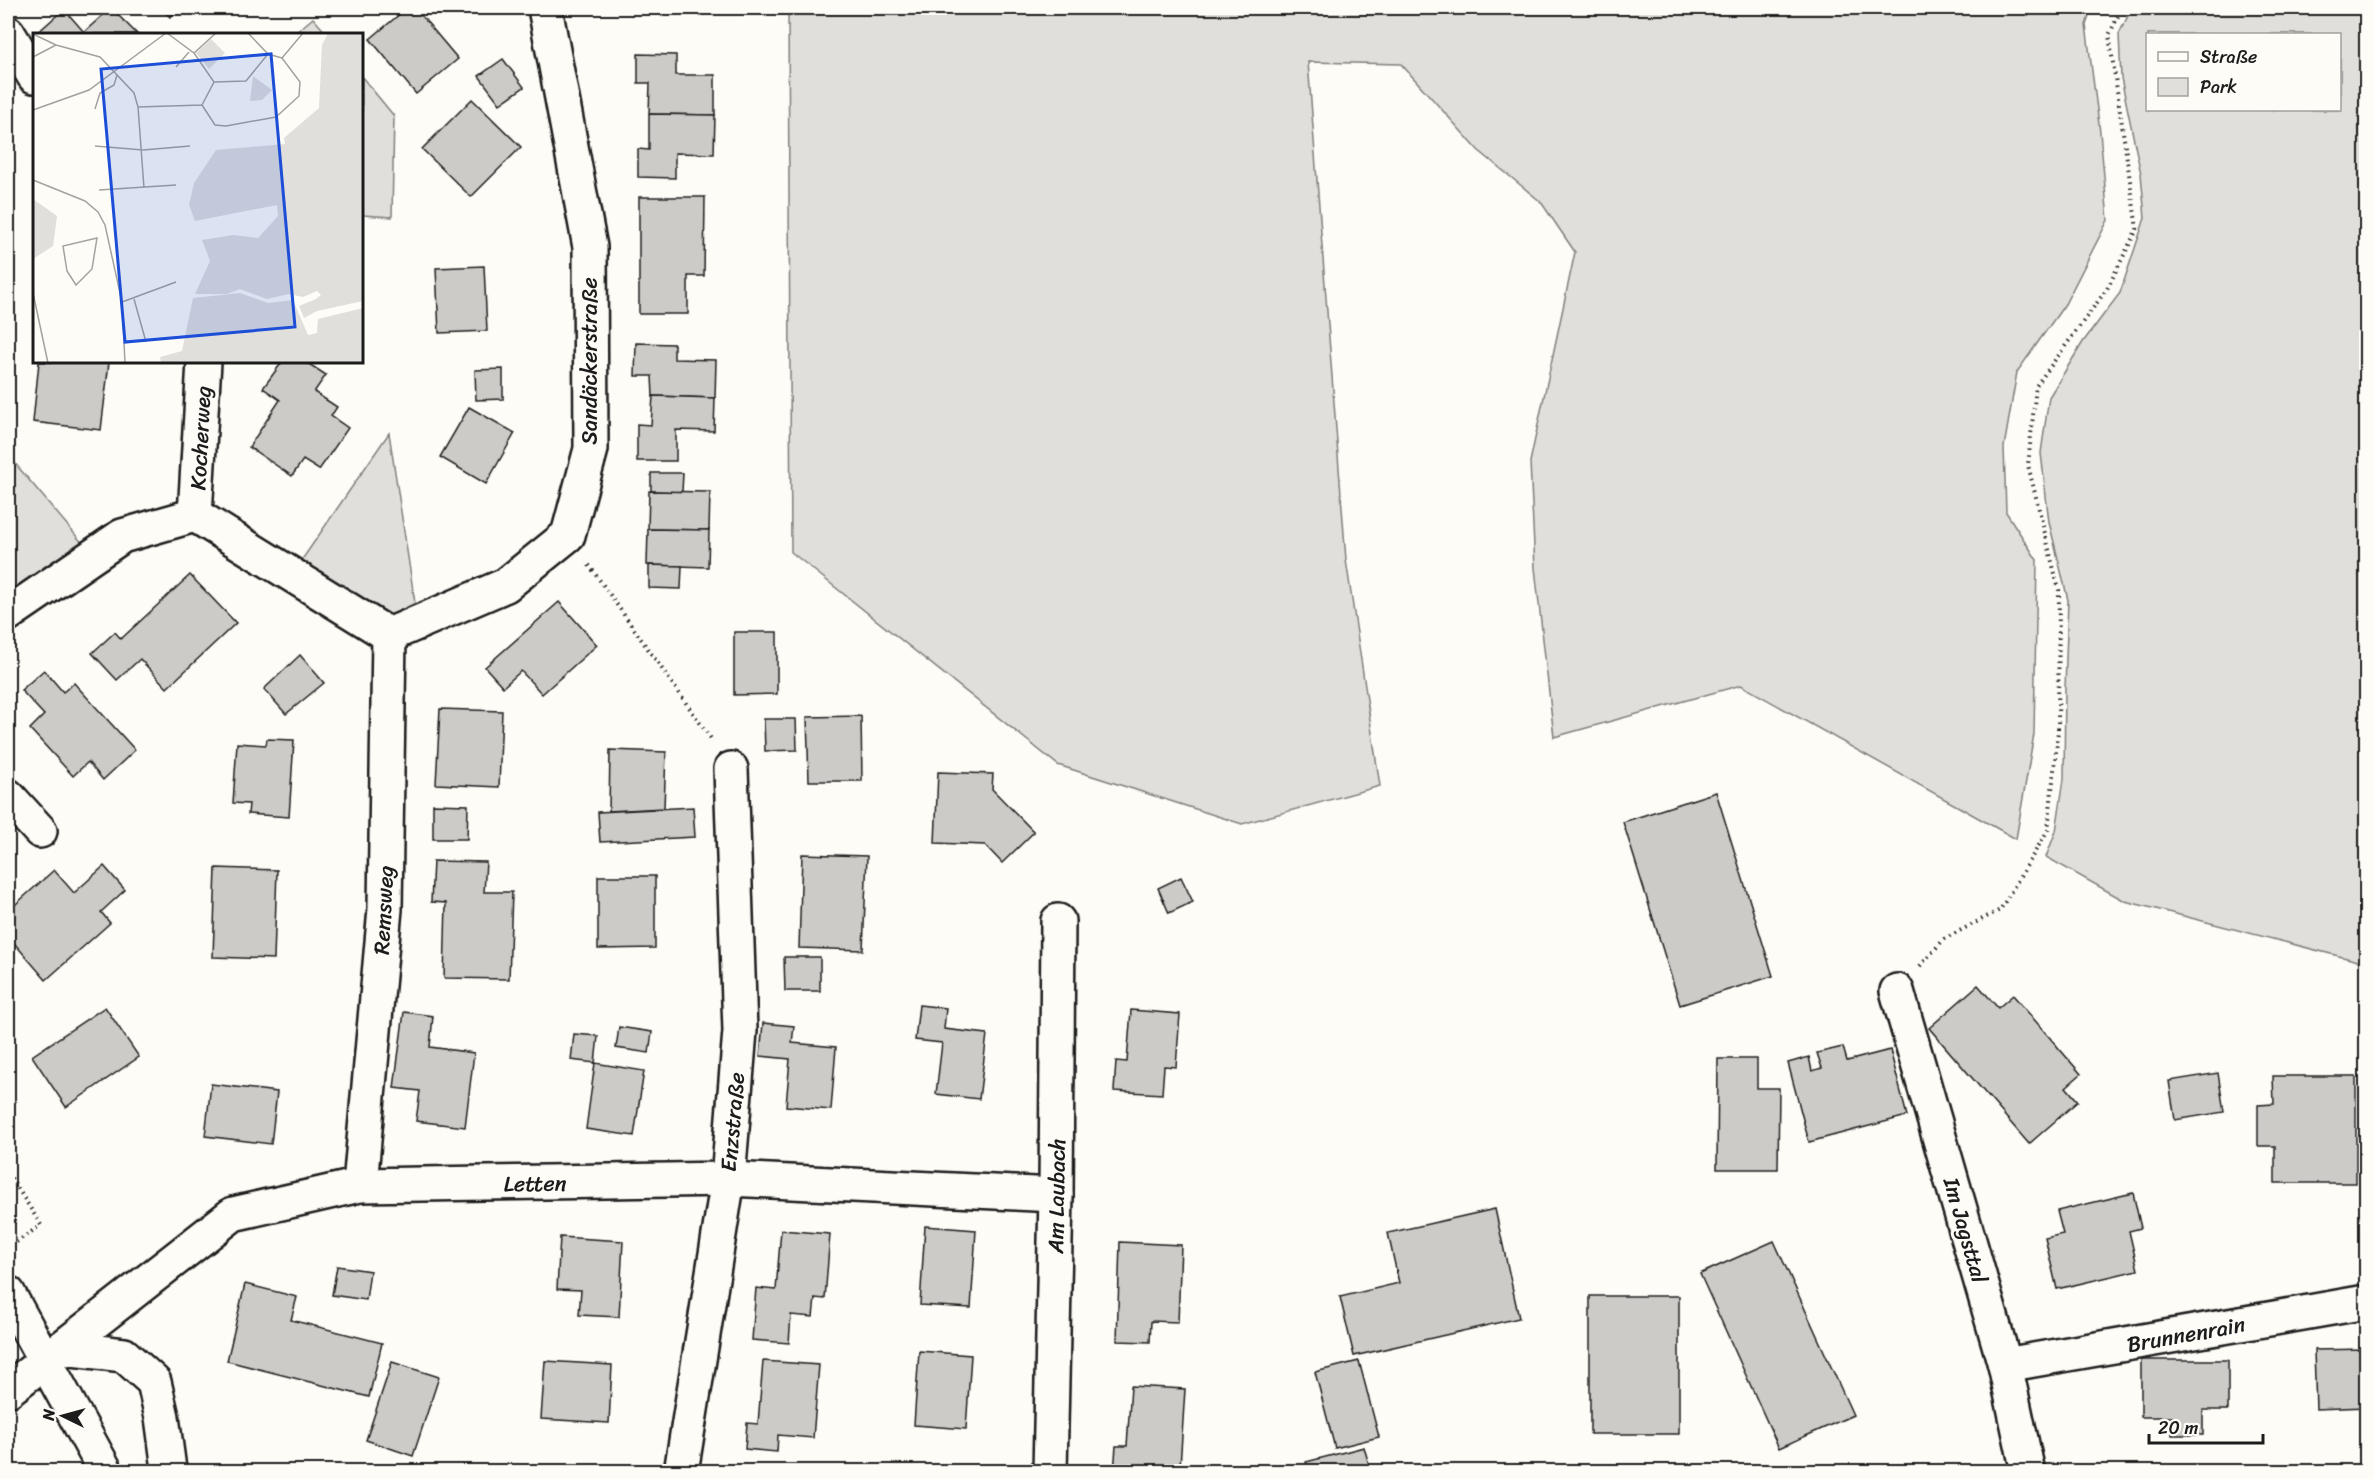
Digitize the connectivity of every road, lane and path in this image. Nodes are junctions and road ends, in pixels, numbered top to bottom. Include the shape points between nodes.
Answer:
1 (9, 8) edge
2 (545, 8) edge
3 (2122, 8) edge
4 (8, 13) edge
5 (8, 33) edge
6 (33, 74) edge
7 (204, 363) edge
8 (195, 515) junction
9 (568, 535) junction
10 (8, 614) edge
11 (389, 635) junction
12 (731, 769) joint
13 (8, 796) edge
14 (40, 831) dead end
15 (1058, 921) dead end
16 (1897, 991) joint
17 (8, 1173) edge
18 (728, 1179) junction
19 (360, 1185) junction
20 (1056, 1195) junction
21 (8, 1248) edge
22 (8, 1293) edge
23 (2367, 1302) edge
24 (55, 1354) junction
25 (2005, 1365) junction
26 (8, 1390) edge
27 (106, 1472) edge
28 (171, 1472) edge
29 (681, 1472) edge
30 (1050, 1472) edge
31 (2028, 1472) edge

1 - 4 street
2 - 9 street, Sandäckerstraße via 590,247 591,448
3 - 16 path via 2109,35 2137,229 2107,289 2036,386 2028,465 2059,590 2058,731 2048,830 2000,910 1944,939
5 - 6 street
7 - 8 street, Kocherweg
8 - 10 street via 122,536
8 - 11 street
9 - 11 street via 506,585
9 - 12 path
11 - 19 street, Remsweg via 385,909
12 - 18 street, Enzstraße via 740,1031
13 - 14 street
15 - 20 street, Am Laubach
16 - 25 street, Im Jagsttal
17 - 21 path via 41,1225
18 - 19 street, Letten
18 - 20 street, Letten
18 - 29 street, Enzstraße
19 - 24 street, Letten via 233,1214
20 - 30 street, Am Laubach
22 - 24 street
23 - 25 street, Brunnenrain
24 - 26 street, Letten
24 - 27 street
24 - 28 street via 124,1355 154,1382
25 - 31 street, Im Jagsttal

